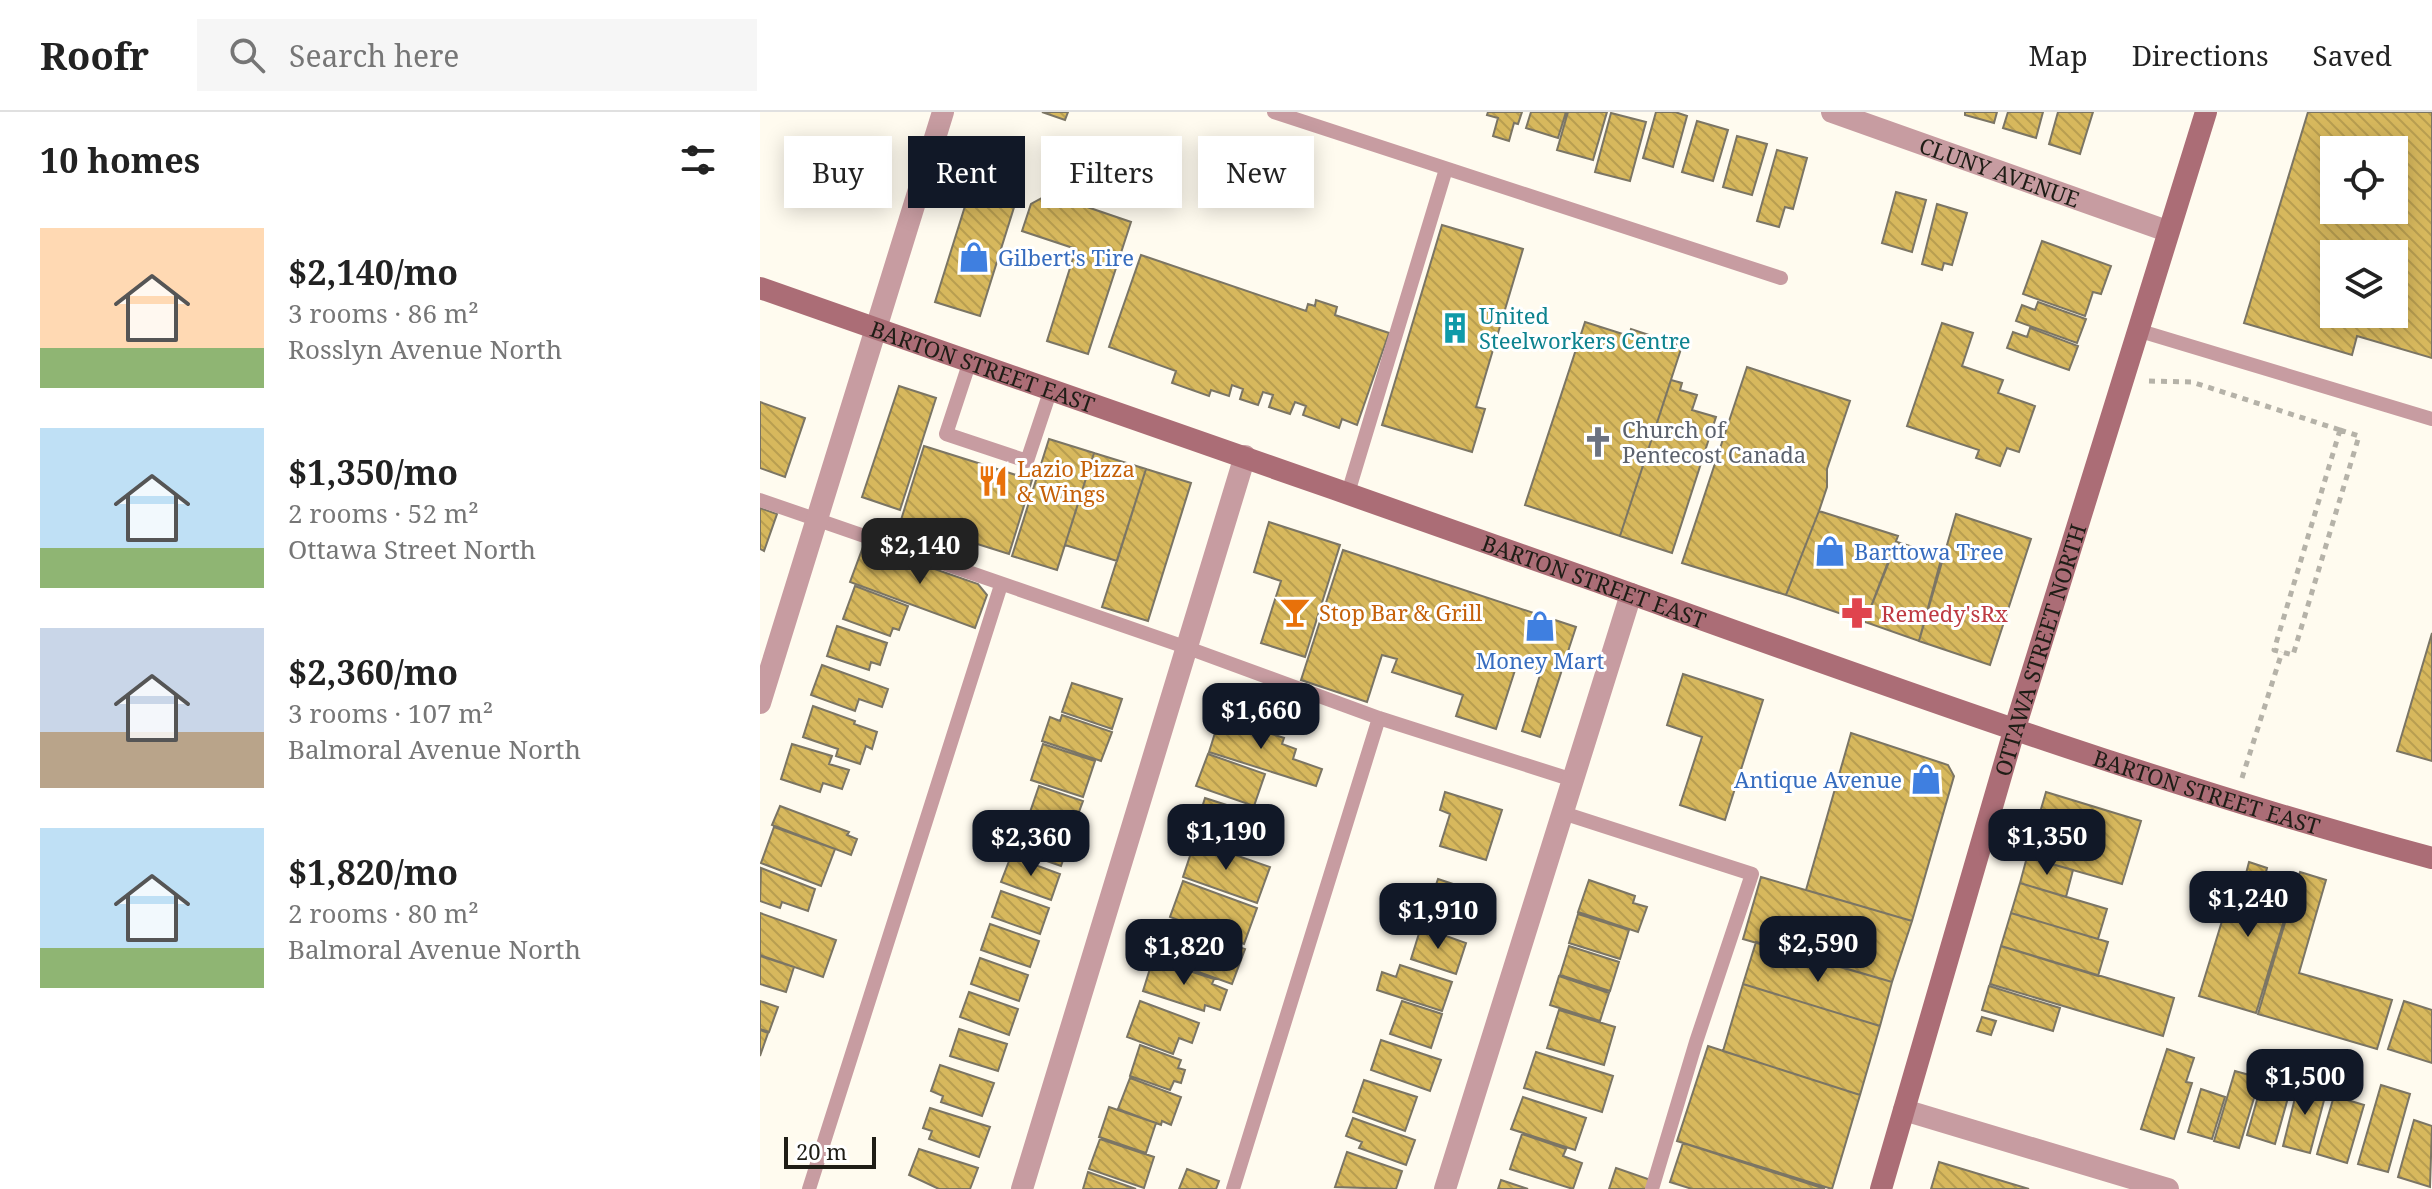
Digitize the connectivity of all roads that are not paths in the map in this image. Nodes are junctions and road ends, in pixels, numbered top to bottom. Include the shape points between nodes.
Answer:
1 (943, 112) edge
2 (1274, 112) edge
3 (1832, 112) edge
4 (2206, 112) edge
5 (1446, 169) junction
6 (2167, 231) junction
7 (1781, 278) dead end
8 (760, 288) edge
9 (878, 329) junction
10 (2137, 330) junction
11 (970, 361) junction
12 (1051, 389) junction
13 (2432, 419) edge
14 (1245, 456) junction
15 (1348, 493) junction
16 (760, 500) edge
17 (817, 520) junction
18 (1001, 585) junction
19 (1631, 594) junction
20 (1188, 648) junction
21 (760, 703) edge
22 (1379, 718) junction
23 (2014, 731) junction
24 (1573, 780) junction
25 (1563, 813) junction
26 (2432, 858) edge
27 (1904, 1110) junction
28 (809, 1189) edge
29 (1022, 1189) edge
30 (1233, 1189) edge
31 (1445, 1189) edge
32 (1652, 1189) edge
33 (1881, 1189) edge
34 (2168, 1189) edge

1 - 9 street
2 - 5 lane
3 - 6 street, CLUNY AVENUE
4 - 6 main road, OTTAWA STREET NORTH
5 - 7 lane
5 - 15 lane
6 - 10 main road, OTTAWA STREET NORTH
8 - 9 main road, BARTON STREET EAST
9 - 11 main road, BARTON STREET EAST
9 - 17 street
10 - 13 lane
10 - 23 main road, OTTAWA STREET NORTH
11 - 12 main road, BARTON STREET EAST
11 - 12 lane via 946,434 1027,461
12 - 14 main road, BARTON STREET EAST
14 - 15 main road, BARTON STREET EAST
14 - 20 street
15 - 19 main road, BARTON STREET EAST
16 - 17 lane
17 - 18 lane
17 - 21 street
18 - 20 lane
18 - 28 lane
19 - 23 main road, BARTON STREET EAST
19 - 24 street
20 - 22 lane
20 - 29 street
22 - 24 lane
22 - 30 lane
23 - 26 main road, BARTON STREET EAST
23 - 27 main road, OTTAWA STREET NORTH
24 - 25 street
25 - 31 street
25 - 32 lane via 1752,874
27 - 33 main road, OTTAWA STREET NORTH
27 - 34 street

